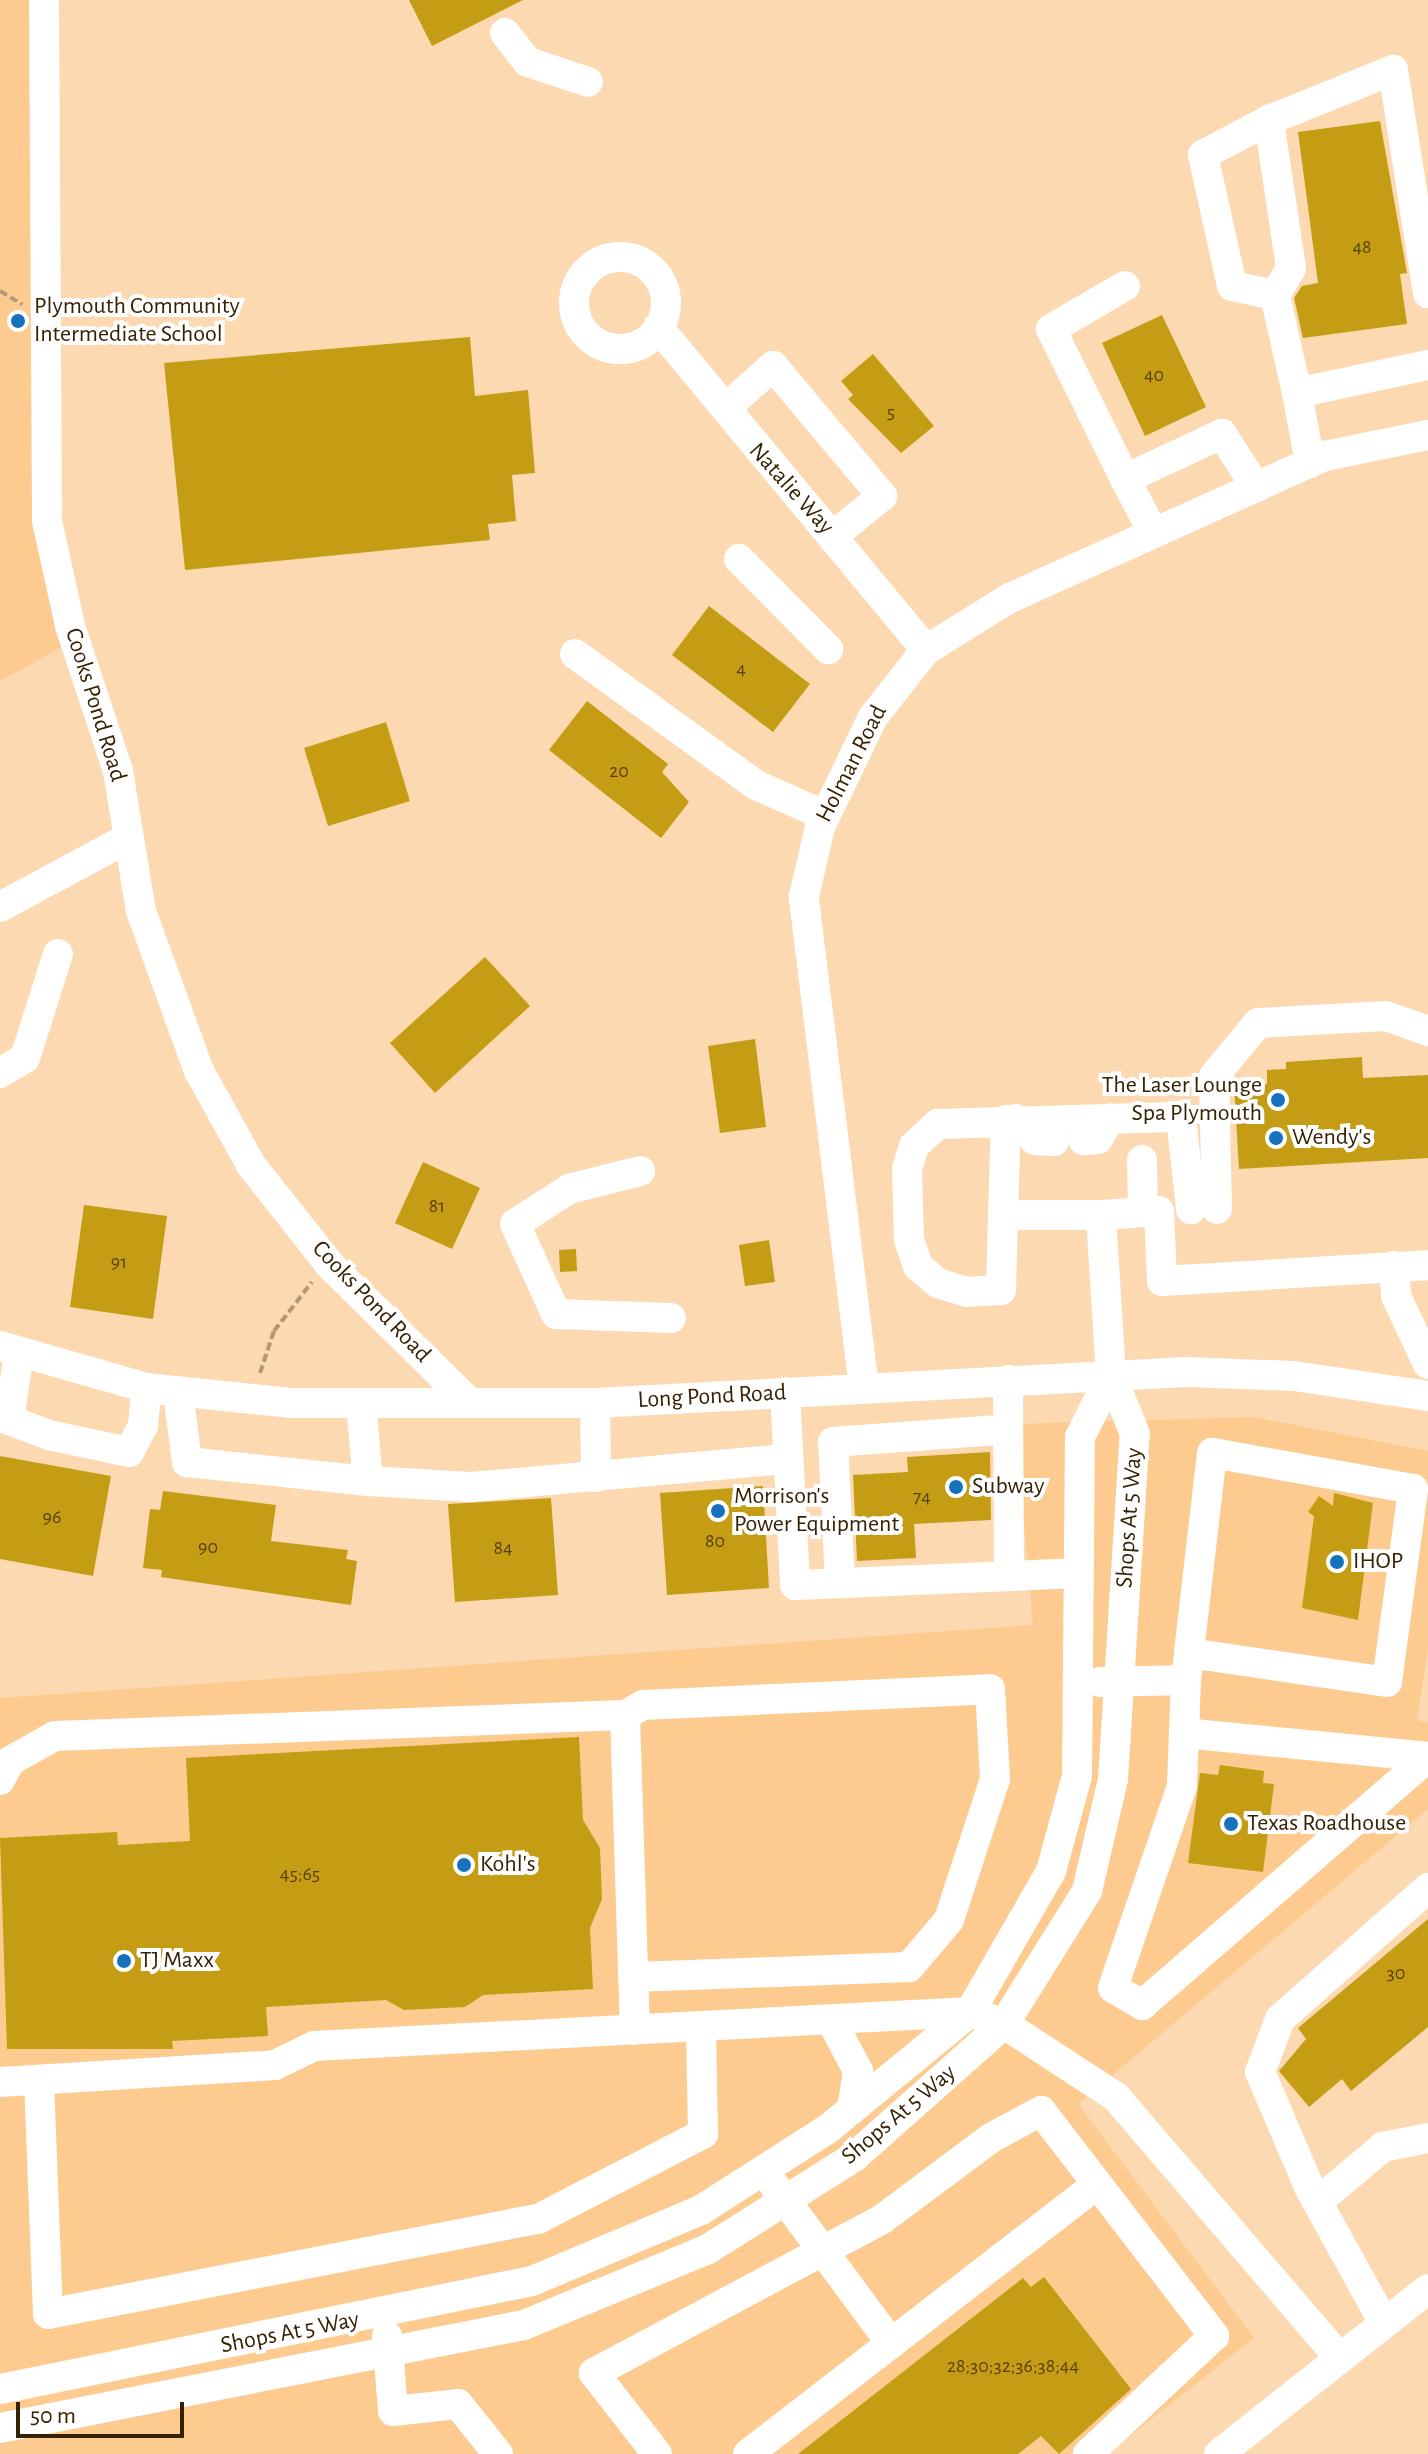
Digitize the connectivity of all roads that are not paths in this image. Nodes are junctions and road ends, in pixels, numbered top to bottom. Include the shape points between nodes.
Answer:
1 (44, 0) edge
2 (505, 33) dead end
3 (588, 82) dead end
4 (1269, 120) junction
5 (1125, 286) dead end
6 (1428, 293) edge
7 (1275, 295) junction
8 (658, 327) dead end
9 (1428, 365) edge
10 (1297, 393) junction
11 (727, 407) junction
12 (1428, 435) edge
13 (1310, 463) junction
14 (1125, 479) junction
15 (1256, 487) junction
16 (1153, 532) junction
17 (833, 536) junction
18 (739, 559) dead end
19 (828, 649) dead end
20 (926, 650) junction
21 (575, 654) dead end
22 (824, 815) junction
23 (128, 838) junction
24 (0, 907) edge
25 (58, 954) dead end
26 (1428, 1031) edge
27 (0, 1073) edge
28 (1214, 1076) junction
29 (1181, 1117) junction
30 (1110, 1118) junction
31 (1011, 1120) junction
32 (1142, 1160) dead end
33 (640, 1171) dead end
34 (1143, 1212) junction
35 (1003, 1215) junction
36 (1101, 1215) junction
37 (1428, 1265) edge
38 (1394, 1266) junction
39 (671, 1318) dead end
40 (9, 1350) edge
41 (1428, 1364) edge
42 (1111, 1375) junction
43 (1008, 1380) junction
44 (901, 1386) junction
45 (146, 1388) junction
46 (864, 1388) junction
47 (178, 1392) junction
48 (785, 1392) junction
49 (1428, 1396) edge
50 (466, 1399) junction
51 (595, 1403) junction
52 (361, 1404) junction
53 (5, 1422) edge
54 (1008, 1429) junction
55 (901, 1437) junction
56 (784, 1459) junction
57 (596, 1477) junction
58 (368, 1481) junction
59 (1079, 1573) junction
60 (1009, 1576) junction
61 (840, 1583) junction
62 (1188, 1667) junction
63 (1078, 1681) junction
64 (1119, 1682) junction
65 (625, 1715) junction
66 (1184, 1733) junction
67 (1428, 1757) edge
68 (0, 1780) edge
69 (1428, 1888) edge
70 (633, 1977) junction
71 (970, 2012) junction
72 (831, 2020) junction
73 (1004, 2024) junction
74 (701, 2026) junction
75 (635, 2030) junction
76 (39, 2080) junction
77 (0, 2082) edge
78 (852, 2109) junction
79 (1428, 2138) edge
80 (764, 2170) junction
81 (1097, 2184) junction
82 (784, 2201) junction
83 (1317, 2202) junction
84 (820, 2254) junction
85 (1428, 2289) edge
86 (384, 2314) junction
87 (1384, 2323) junction
88 (891, 2343) junction
89 (389, 2353) junction
90 (1340, 2358) junction
91 (4, 2388) edge
92 (7, 2427) edge
93 (498, 2454) edge
94 (657, 2454) edge
95 (748, 2454) edge
96 (1088, 2454) edge
97 (1219, 2454) edge

1 - 23 street, Cooks Pond Road via 47,521 70,626 118,771
2 - 3 street via 528,62
4 - 6 street via 1393,70
4 - 7 street via 1291,268
4 - 7 street via 1203,155 1232,286
5 - 14 street via 1051,329
7 - 10 street
8 - 11 street, Natalie Way
9 - 10 street
10 - 13 street
11 - 17 street, Natalie Way via 741,434
11 - 17 street via 773,366 882,496
12 - 13 street, Holman Road
13 - 15 street, Holman Road
14 - 15 street via 1222,434
14 - 16 street
15 - 16 street, Holman Road
16 - 20 street, Holman Road via 1010,598
17 - 20 street, Natalie Way
18 - 19 street
20 - 22 street, Holman Road via 873,717
21 - 22 street via 756,785
22 - 46 street, Holman Road via 805,875 806,929
23 - 24 street
23 - 50 street, Cooks Pond Road via 141,911 199,1071 251,1165 330,1265
25 - 27 street via 25,1058
26 - 28 street via 1386,1016 1258,1023
28 - 29 street
28 - 29 street via 1204,1209
29 - 30 street
30 - 31 street
30 - 31 street via 1098,1139 1069,1141 1035,1140
31 - 35 street
31 - 35 street via 938,1124 914,1146 907,1169 909,1240 918,1266 967,1292 1001,1290
32 - 34 street
33 - 39 street via 569,1189 515,1224 556,1314
34 - 36 street
34 - 38 street via 1159,1211 1162,1281
35 - 36 street
36 - 42 street
37 - 38 street
38 - 41 street via 1396,1296
40 - 45 street, Long Pond Road
40 - 53 street
42 - 43 street, Long Pond Road
42 - 49 street, Long Pond Road via 1268,1374
42 - 59 street, Shops At 5 Way via 1080,1437
42 - 64 street, Shops At 5 Way via 1135,1434
43 - 44 street, Long Pond Road
43 - 54 street
44 - 46 street, Long Pond Road
44 - 55 street
45 - 47 street, Long Pond Road
45 - 53 street via 143,1426 129,1452
46 - 48 street, Long Pond Road
47 - 52 street, Long Pond Road
47 - 58 street via 187,1462
48 - 51 street, Long Pond Road
48 - 56 street
50 - 51 street, Long Pond Road
50 - 52 street, Long Pond Road
51 - 57 street
52 - 58 street
54 - 55 street
54 - 60 street
55 - 61 street via 833,1442
56 - 57 street
56 - 61 street via 795,1585
57 - 58 street via 471,1487
59 - 60 street
59 - 63 street, Shops At 5 Way
60 - 61 street
62 - 62 street via 1212,1453 1413,1489 1387,1682
62 - 64 street
62 - 66 street
63 - 64 street
63 - 71 street, Shops At 5 Way via 1077,1776 1051,1871
64 - 73 street, Shops At 5 Way via 1113,1779 1087,1891
65 - 68 street via 55,1736 10,1761
65 - 70 street
65 - 70 street via 643,1705 990,1689 995,1779 949,1920 909,1967
66 - 67 street
66 - 67 street via 1182,1786 1113,1988 1142,2005
69 - 83 street via 1280,2019 1260,2072
70 - 75 street
71 - 72 street
71 - 73 street
71 - 78 street, Shops At 5 Way
72 - 74 street
72 - 78 street via 858,2071
73 - 82 street, Shops At 5 Way via 854,2157
73 - 90 street via 1116,2097
74 - 75 street
74 - 76 street via 703,2134 538,2219 48,2314
75 - 76 street via 314,2046 275,2065
76 - 77 street
78 - 80 street, Shops At 5 Way
79 - 83 street via 1383,2147
80 - 82 street
80 - 86 street, Shops At 5 Way via 701,2210 532,2281
81 - 84 street via 1041,2111
81 - 88 street
81 - 96 street via 1214,2336
82 - 84 street
82 - 89 street, Shops At 5 Way via 708,2249 524,2325
83 - 87 street
84 - 88 street
84 - 94 street via 594,2373
85 - 87 street
86 - 89 street
86 - 91 street, Shops At 5 Way
87 - 90 street
88 - 95 street
89 - 92 street, Shops At 5 Way
89 - 93 street via 393,2411 458,2404
90 - 97 street
91 - 92 street

